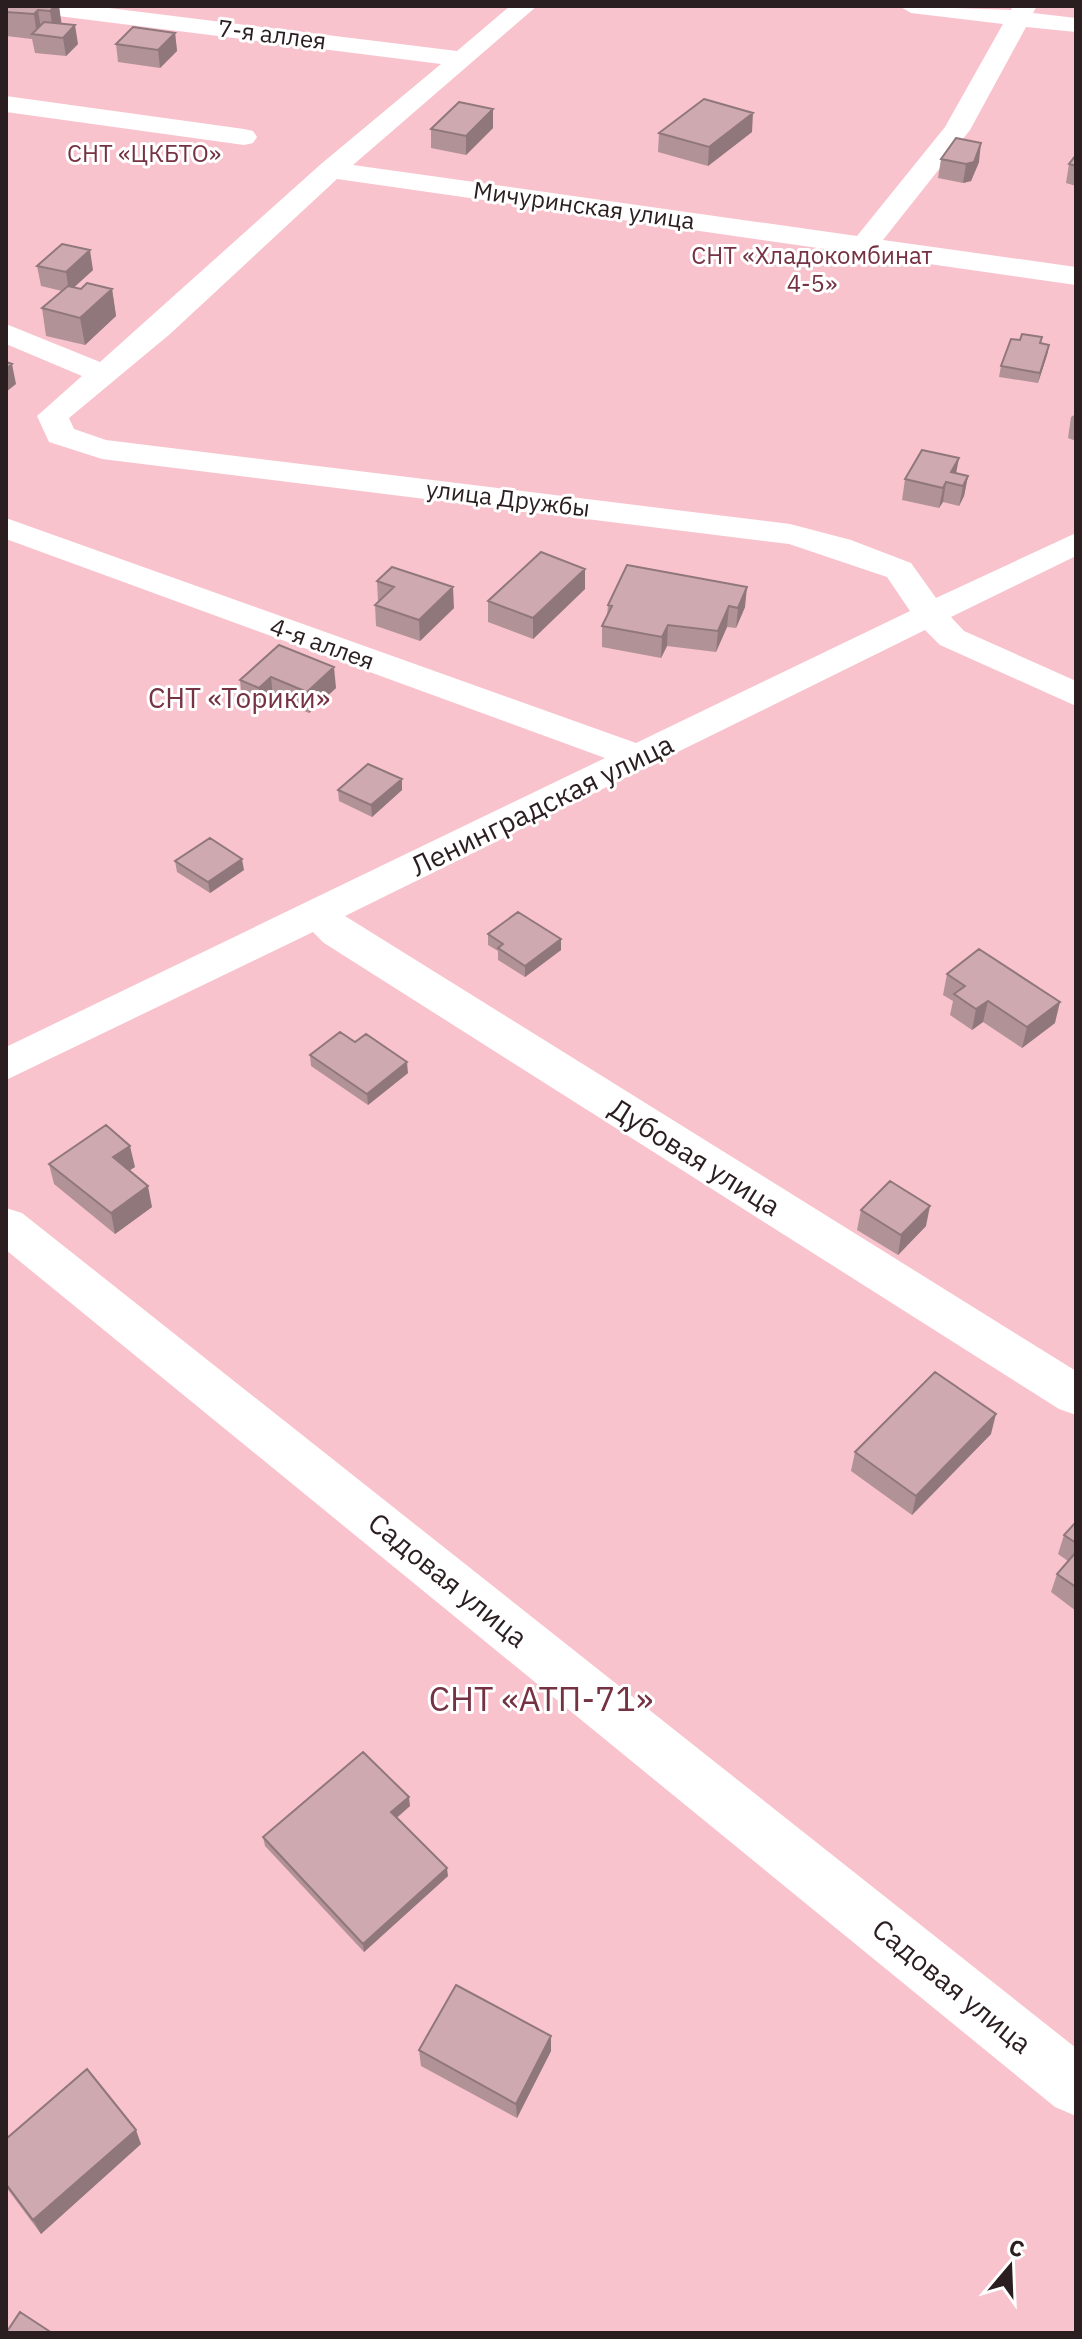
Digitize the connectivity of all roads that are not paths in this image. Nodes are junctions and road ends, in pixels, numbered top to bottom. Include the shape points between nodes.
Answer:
1 (34, 6) edge
2 (525, 6) edge
3 (911, 6) edge
4 (1020, 12) edge
5 (1076, 25) edge
6 (462, 59) junction
7 (6, 104) edge
8 (244, 137) dead end
9 (331, 170) junction
10 (864, 246) junction
11 (1076, 276) edge
12 (6, 333) edge
13 (103, 374) junction
14 (6, 528) edge
15 (1076, 543) edge
16 (930, 615) junction
17 (1076, 695) edge
18 (639, 757) junction
19 (318, 914) junction
20 (12, 1057) edge
21 (6, 1225) edge
22 (1076, 1395) edge
23 (1076, 2086) edge

1 - 6 street, 7-я аллея
2 - 6 street
3 - 4 street
4 - 5 street
4 - 10 street via 957,130
6 - 9 street
7 - 8 street
9 - 10 street, Мичуринская улица
9 - 13 street
10 - 11 street, Мичуринская улица
12 - 13 street
13 - 16 street, улица Дружбы via 53,416 60,435 102,449 790,534 899,570
14 - 18 street, 4-я аллея
15 - 16 street, Ленинградская улица
16 - 17 street, улица Дружбы via 952,638
16 - 18 street, Ленинградская улица
18 - 19 street, Ленинградская улица
19 - 20 street, Ленинградская улица
19 - 22 street, Дубовая улица via 338,933
21 - 23 street, Садовая улица

